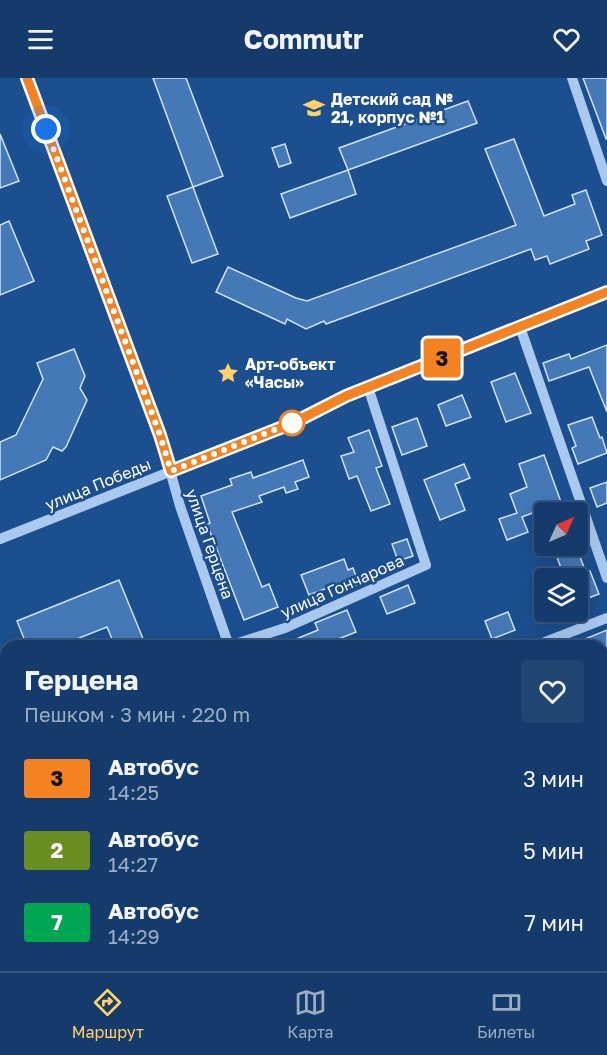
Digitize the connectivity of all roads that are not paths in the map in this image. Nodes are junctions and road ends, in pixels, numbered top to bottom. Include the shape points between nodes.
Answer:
1 (27, 78) edge
2 (572, 78) edge
3 (607, 181) edge
4 (607, 292) edge
5 (519, 327) junction
6 (368, 387) junction
7 (171, 471) junction
8 (0, 539) edge
9 (607, 578) edge
10 (607, 618) edge
11 (227, 640) edge
12 (248, 640) edge
13 (550, 640) edge

1 - 7 street, улица Герцена
2 - 3 street
4 - 5 street, улица Победы
5 - 6 street, улица Победы
5 - 9 street
6 - 7 street, улица Победы via 293,423
6 - 12 street, улица Гончарова via 426,565 285,628
7 - 8 street, улица Победы
7 - 11 street, улица Герцена
10 - 13 street

